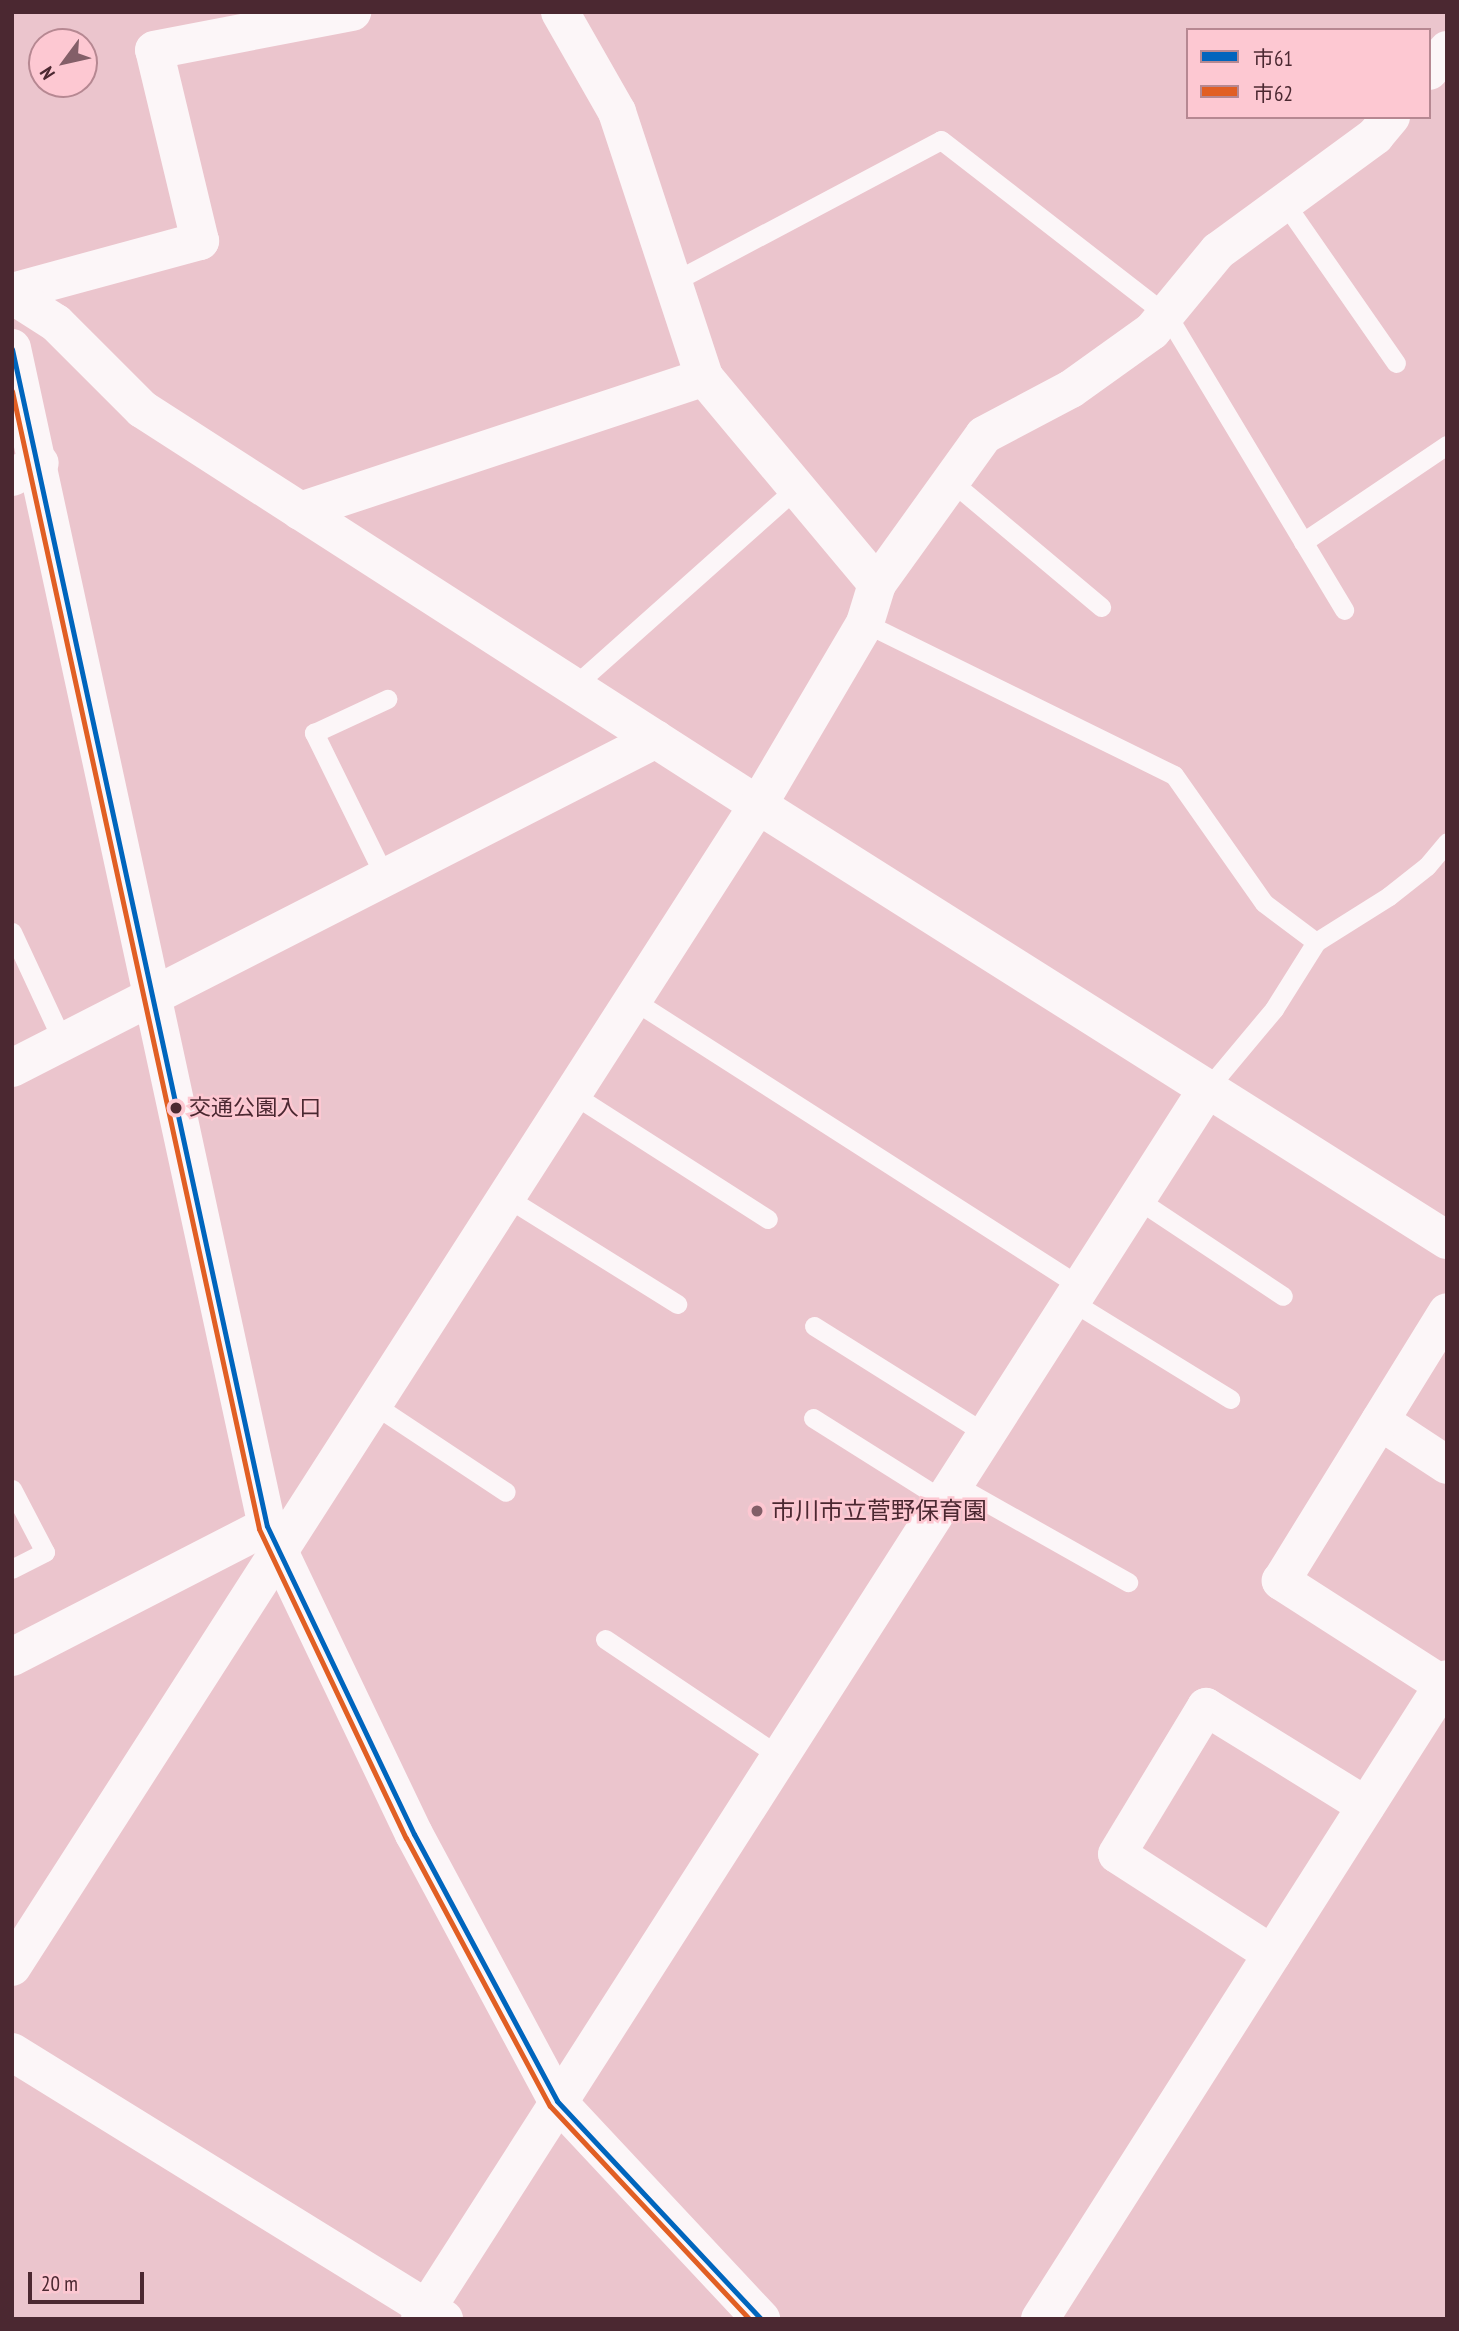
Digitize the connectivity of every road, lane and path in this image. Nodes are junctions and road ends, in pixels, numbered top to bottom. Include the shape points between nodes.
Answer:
1 (352, 12) edge
2 (560, 12) edge
3 (1447, 50) edge
4 (1431, 69) edge
5 (1389, 119) edge
6 (1284, 202) junction
7 (673, 282) junction
8 (12, 293) edge
9 (1167, 315) junction
10 (12, 348) edge
11 (1396, 363) dead end
12 (704, 377) junction
13 (1447, 445) edge
14 (26, 470) edge
15 (951, 481) junction
16 (795, 489) junction
17 (300, 511) junction
18 (1303, 542) junction
19 (877, 584) junction
20 (1101, 607) dead end
21 (1344, 610) dead end
22 (865, 623) junction
23 (573, 687) junction
24 (387, 699) dead end
25 (656, 740) junction
26 (758, 805) junction
27 (1447, 842) edge
28 (385, 877) junction
29 (12, 932) edge
30 (1316, 942) junction
31 (152, 997) junction
32 (633, 1000) junction
33 (63, 1042) junction
34 (12, 1068) edge
35 (1208, 1088) junction
36 (574, 1094) junction
37 (506, 1197) junction
38 (1137, 1199) junction
39 (768, 1219) dead end
40 (1441, 1229) edge
41 (1076, 1294) junction
42 (1283, 1296) dead end
43 (677, 1304) dead end
44 (1447, 1312) edge
45 (814, 1326) dead end
46 (1230, 1399) dead end
47 (373, 1404) junction
48 (813, 1418) dead end
49 (1380, 1421) junction
50 (986, 1434) junction
51 (1447, 1465) edge
52 (12, 1489) edge
53 (506, 1492) dead end
54 (948, 1492) junction
55 (273, 1538) junction
56 (12, 1569) edge
57 (1128, 1582) dead end
58 (605, 1639) dead end
59 (12, 1657) edge
60 (1445, 1682) edge
61 (779, 1756) junction
62 (1366, 1806) junction
63 (1272, 1954) junction
64 (12, 1967) edge
65 (12, 2052) edge
66 (557, 2101) junction
67 (430, 2315) edge
68 (761, 2319) edge
69 (1040, 2319) edge

1 - 8 street via 154,50 200,241
2 - 7 street via 617,112
3 - 4 street
5 - 6 street via 1375,136
6 - 9 street via 1218,251
6 - 11 lane
7 - 9 lane via 941,140
7 - 12 street
8 - 17 street via 56,323 142,409
9 - 15 street via 1152,331 1071,389 984,435
9 - 18 lane
10 - 14 street
12 - 16 street
12 - 17 street
13 - 18 lane
14 - 31 street
15 - 19 street
15 - 20 lane
16 - 19 street
16 - 23 lane
17 - 23 street
18 - 21 lane
19 - 22 street
22 - 26 street
22 - 30 lane via 1174,775 1264,903
23 - 25 street
24 - 28 lane via 314,733
25 - 26 street
25 - 28 street
26 - 32 street
26 - 35 street
27 - 30 lane via 1427,866 1388,897
28 - 31 street
29 - 33 lane
30 - 35 lane via 1274,1009
31 - 33 street
31 - 55 street
32 - 36 street
32 - 41 lane
33 - 34 street
35 - 38 street
35 - 40 street
36 - 37 street
36 - 39 lane
37 - 43 lane
37 - 47 street
38 - 41 street
38 - 42 lane
41 - 46 lane
41 - 50 street
44 - 49 street
45 - 50 lane
47 - 53 lane
47 - 55 street
48 - 54 lane
49 - 51 street
49 - 60 street via 1281,1581
50 - 54 street
52 - 56 lane via 45,1552
54 - 57 lane
54 - 61 street
55 - 59 street
55 - 64 street
55 - 66 street via 414,1834
58 - 61 lane
60 - 62 street
61 - 66 street
62 - 63 street
62 - 63 street via 1206,1707 1117,1854
63 - 69 street
65 - 67 street
66 - 67 street
66 - 68 street

